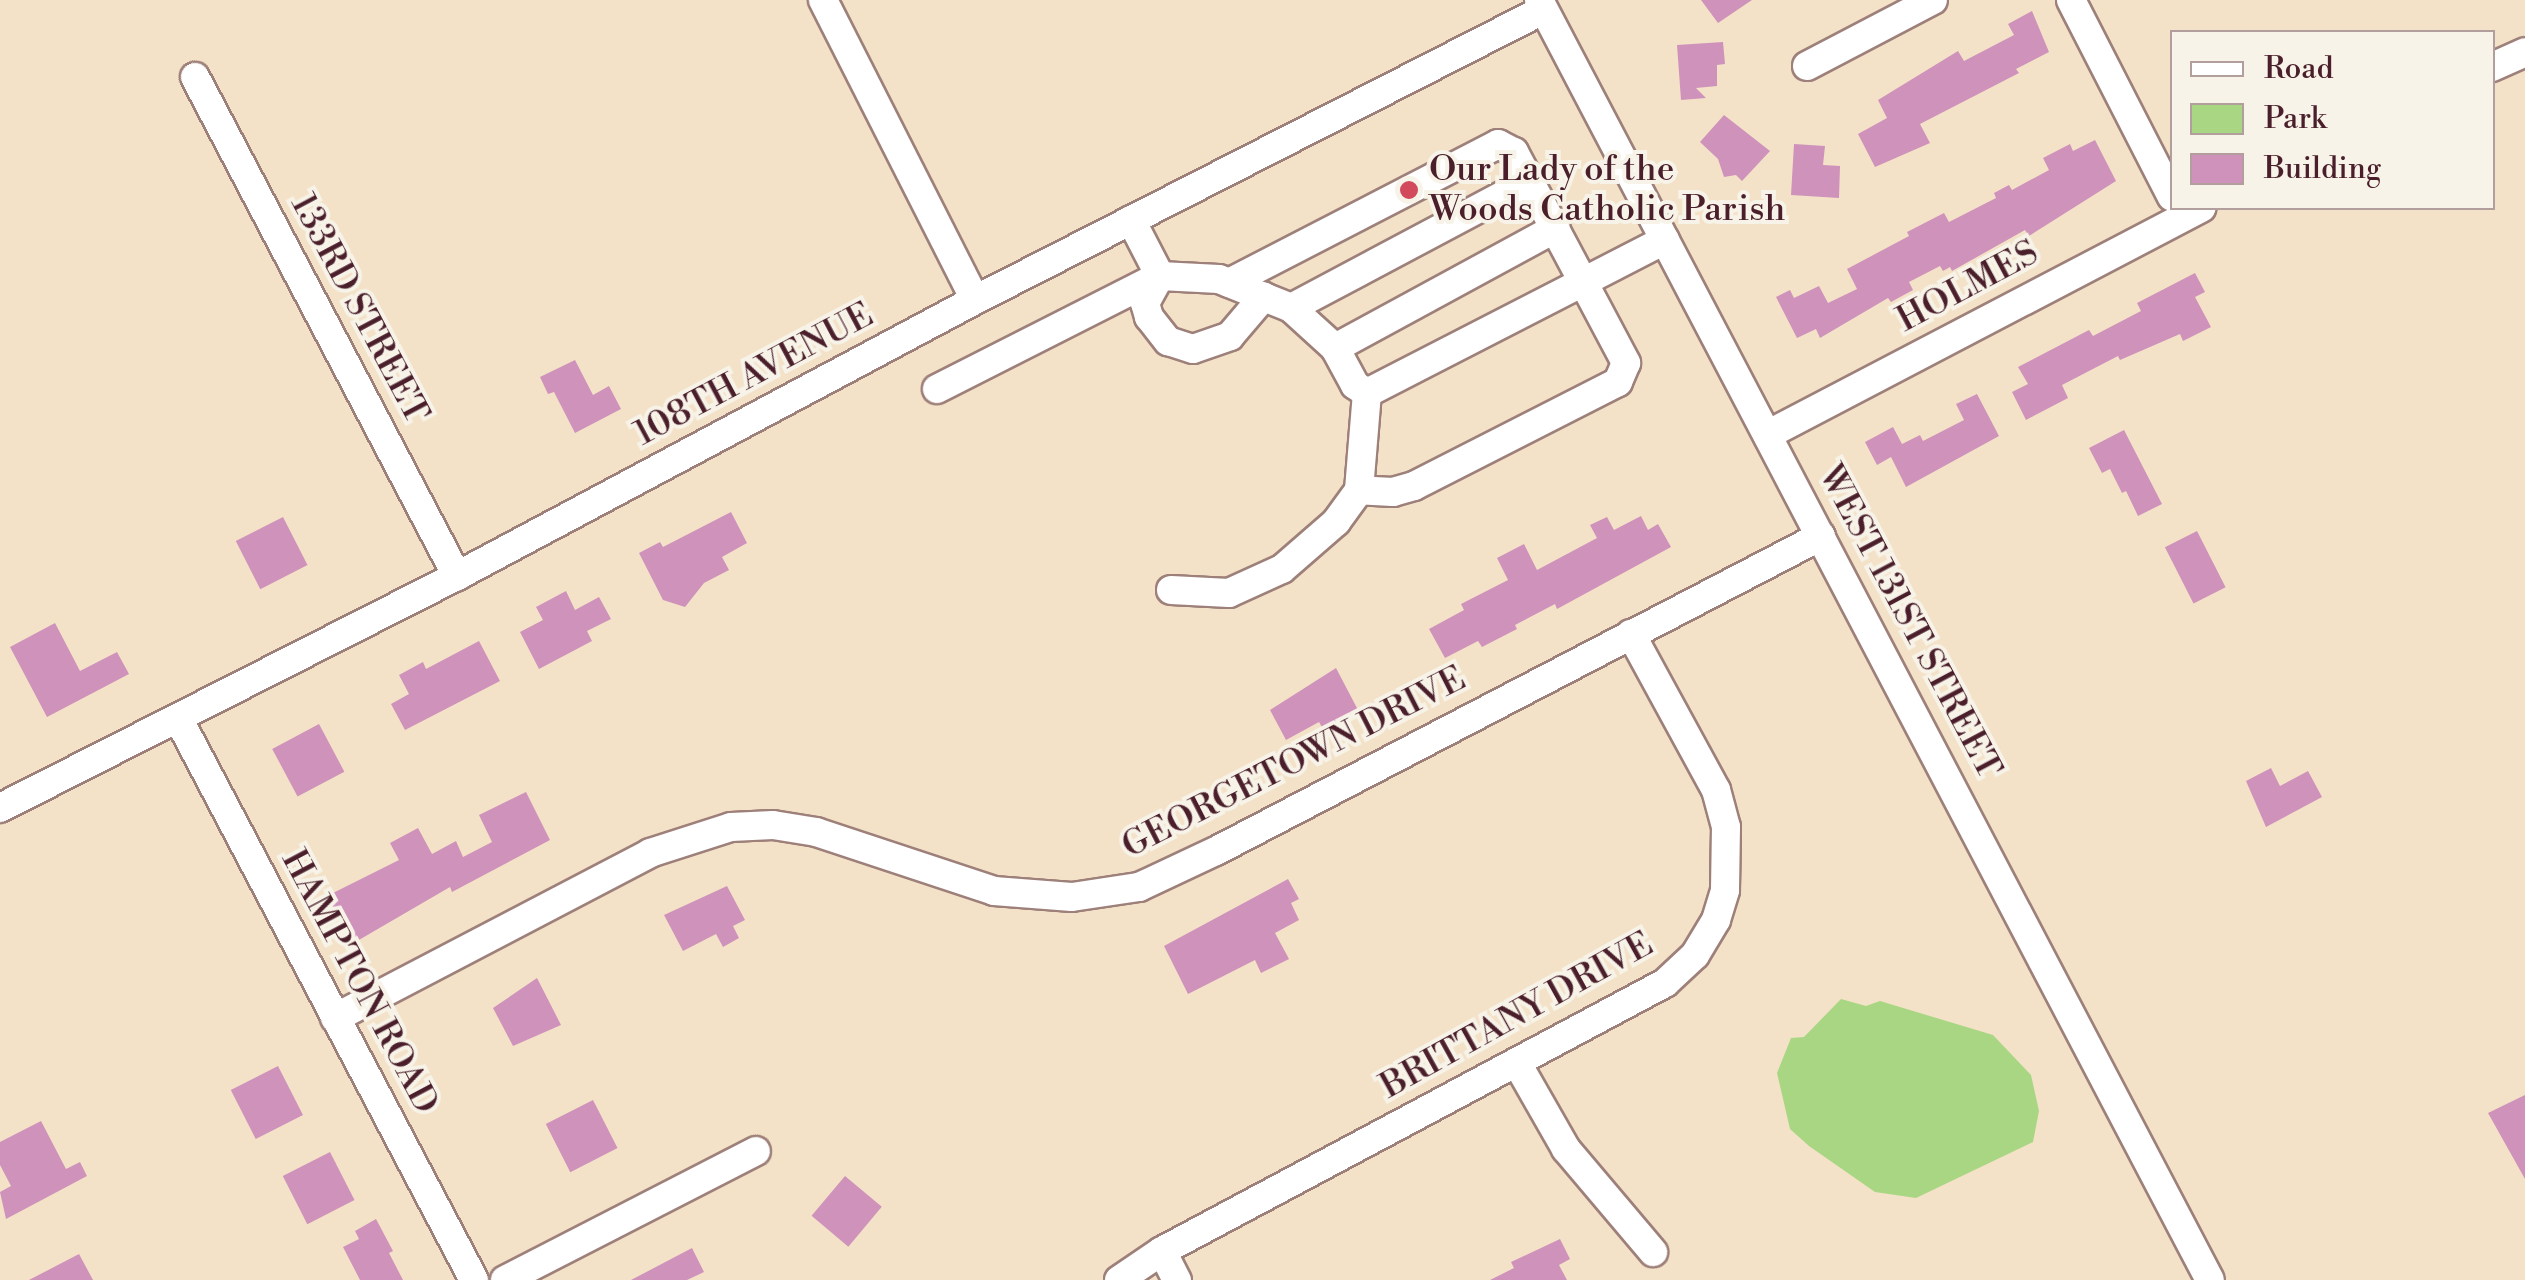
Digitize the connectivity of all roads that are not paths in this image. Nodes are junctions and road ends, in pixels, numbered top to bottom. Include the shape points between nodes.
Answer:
1 (823, 0) edge
2 (1933, 0) edge
3 (2071, 0) edge
4 (1541, 5) edge
5 (2525, 52) edge
6 (1807, 66) dead end
7 (2495, 66) edge
8 (195, 76) dead end
9 (1530, 181) junction
10 (2170, 181) edge
11 (2179, 210) edge
12 (1131, 220) junction
13 (1556, 228) junction
14 (1666, 240) junction
15 (1160, 276) junction
16 (1585, 279) junction
17 (1229, 283) junction
18 (1264, 296) junction
19 (975, 300) junction
20 (1291, 308) junction
21 (1335, 348) junction
22 (937, 389) dead end
23 (1367, 393) junction
24 (1768, 434) junction
25 (1359, 490) junction
26 (1821, 536) junction
27 (457, 576) junction
28 (1171, 590) dead end
29 (1631, 634) junction
30 (178, 718) junction
31 (0, 808) edge
32 (335, 1018) junction
33 (1516, 1063) junction
34 (756, 1151) dead end
35 (1162, 1251) junction
36 (1653, 1252) dead end
37 (474, 1280) edge
38 (504, 1280) edge
39 (1118, 1280) edge
40 (1178, 1280) edge
41 (2210, 1280) edge

1 - 19 street
2 - 6 street
3 - 10 street
4 - 12 street, 108TH AVENUE
4 - 14 street, WEST 131ST STREET
5 - 7 street
8 - 27 street, 133RD STREET
9 - 13 street
9 - 17 street via 1514,152 1498,144
9 - 20 street
11 - 24 street, HOLMES
12 - 15 street
12 - 19 street, 108TH AVENUE
13 - 16 street
13 - 21 street
14 - 16 street
14 - 24 street, WEST 131ST STREET
15 - 17 street
15 - 18 street via 1145,303 1149,317 1168,340 1193,349 1230,336
15 - 22 street
16 - 23 street
16 - 25 street via 1626,363 1618,382 1414,486
17 - 18 street
18 - 20 street
19 - 27 street, 108TH AVENUE
20 - 21 street
21 - 23 street via 1355,385
23 - 25 street
24 - 26 street, WEST 131ST STREET
25 - 28 street via 1336,522 1282,569 1229,593
26 - 29 street, GEORGETOWN DRIVE
26 - 41 street, WEST 131ST STREET
27 - 30 street, 108TH AVENUE
29 - 32 street, GEORGETOWN DRIVE via 1139,887 1072,898 994,892 816,832 731,827 650,853
29 - 33 street, BRITTANY DRIVE via 1716,790 1726,827 1725,890 1696,955 1664,983
30 - 31 street, 108TH AVENUE
30 - 32 street, HAMPTON ROAD
32 - 37 street, HAMPTON ROAD
33 - 35 street, BRITTANY DRIVE
33 - 36 street via 1566,1148
34 - 38 street
35 - 39 street, BRITTANY DRIVE
35 - 40 street

